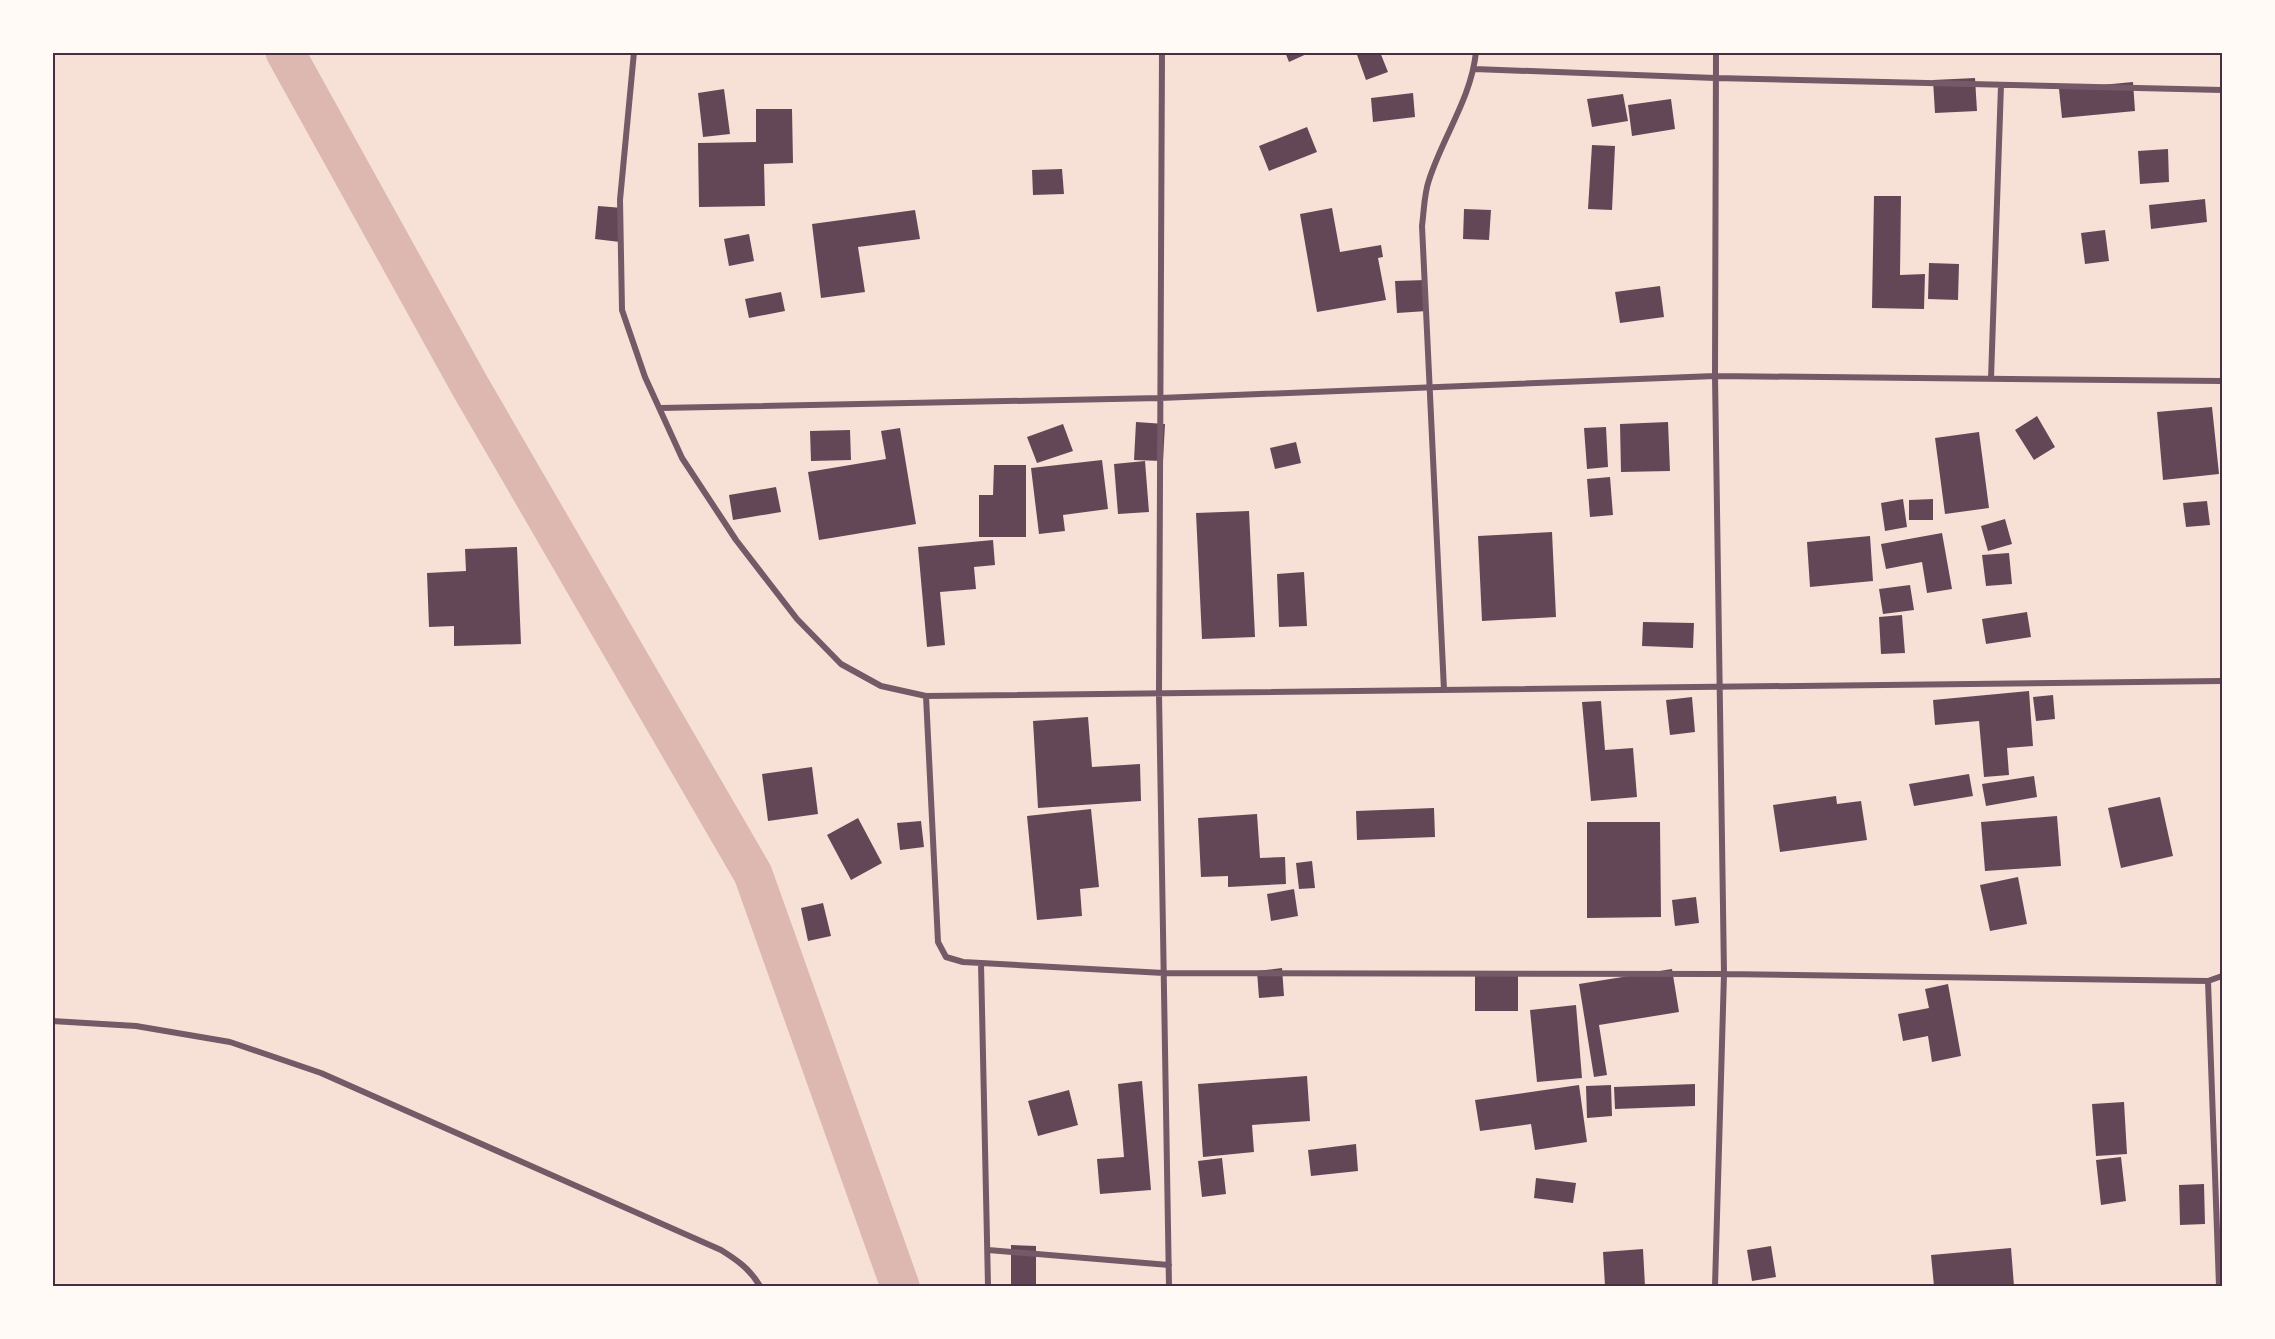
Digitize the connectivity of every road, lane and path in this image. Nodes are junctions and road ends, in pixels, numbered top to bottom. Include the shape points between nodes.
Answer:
1 (634, 52) edge
2 (1162, 52) edge
3 (1476, 52) edge
4 (1716, 52) edge
5 (1474, 69) junction
6 (1715, 78) junction
7 (2001, 85) junction
8 (2223, 90) edge
9 (1715, 376) junction
10 (1991, 379) junction
11 (2223, 381) edge
12 (1429, 387) junction
13 (1160, 398) junction
14 (660, 408) junction
15 (2223, 681) edge
16 (1721, 687) junction
17 (1444, 690) junction
18 (1159, 694) junction
19 (926, 696) junction
20 (981, 963) junction
21 (1164, 973) junction
22 (1724, 974) junction
23 (2223, 976) edge
24 (2208, 981) junction
25 (52, 1021) edge
26 (988, 1250) junction
27 (1169, 1265) junction
28 (760, 1287) edge
29 (988, 1287) edge
30 (1169, 1287) edge
31 (1715, 1287) edge
32 (2219, 1287) edge

1 - 14 street via 620,200 622,310
2 - 13 street
3 - 5 street
4 - 6 street
5 - 6 street
5 - 12 street via 1461,110 1428,182 1422,226
6 - 7 street
6 - 9 street
7 - 8 street
7 - 10 street
9 - 10 street
9 - 12 street
9 - 16 street
10 - 11 street
12 - 13 street
12 - 17 street
13 - 14 street
13 - 18 street
14 - 19 street via 682,458 736,540 797,619 842,664 881,686
15 - 16 street
16 - 17 street
16 - 22 street
17 - 18 street
18 - 19 street
18 - 21 street
19 - 20 street via 938,942 946,957
20 - 21 street
20 - 26 street
21 - 22 street
21 - 27 street
22 - 24 street
22 - 31 street
23 - 24 street
24 - 32 street
25 - 28 street via 136,1026 230,1042 321,1073 721,1250 739,1261
26 - 27 street
26 - 29 street
27 - 30 street

